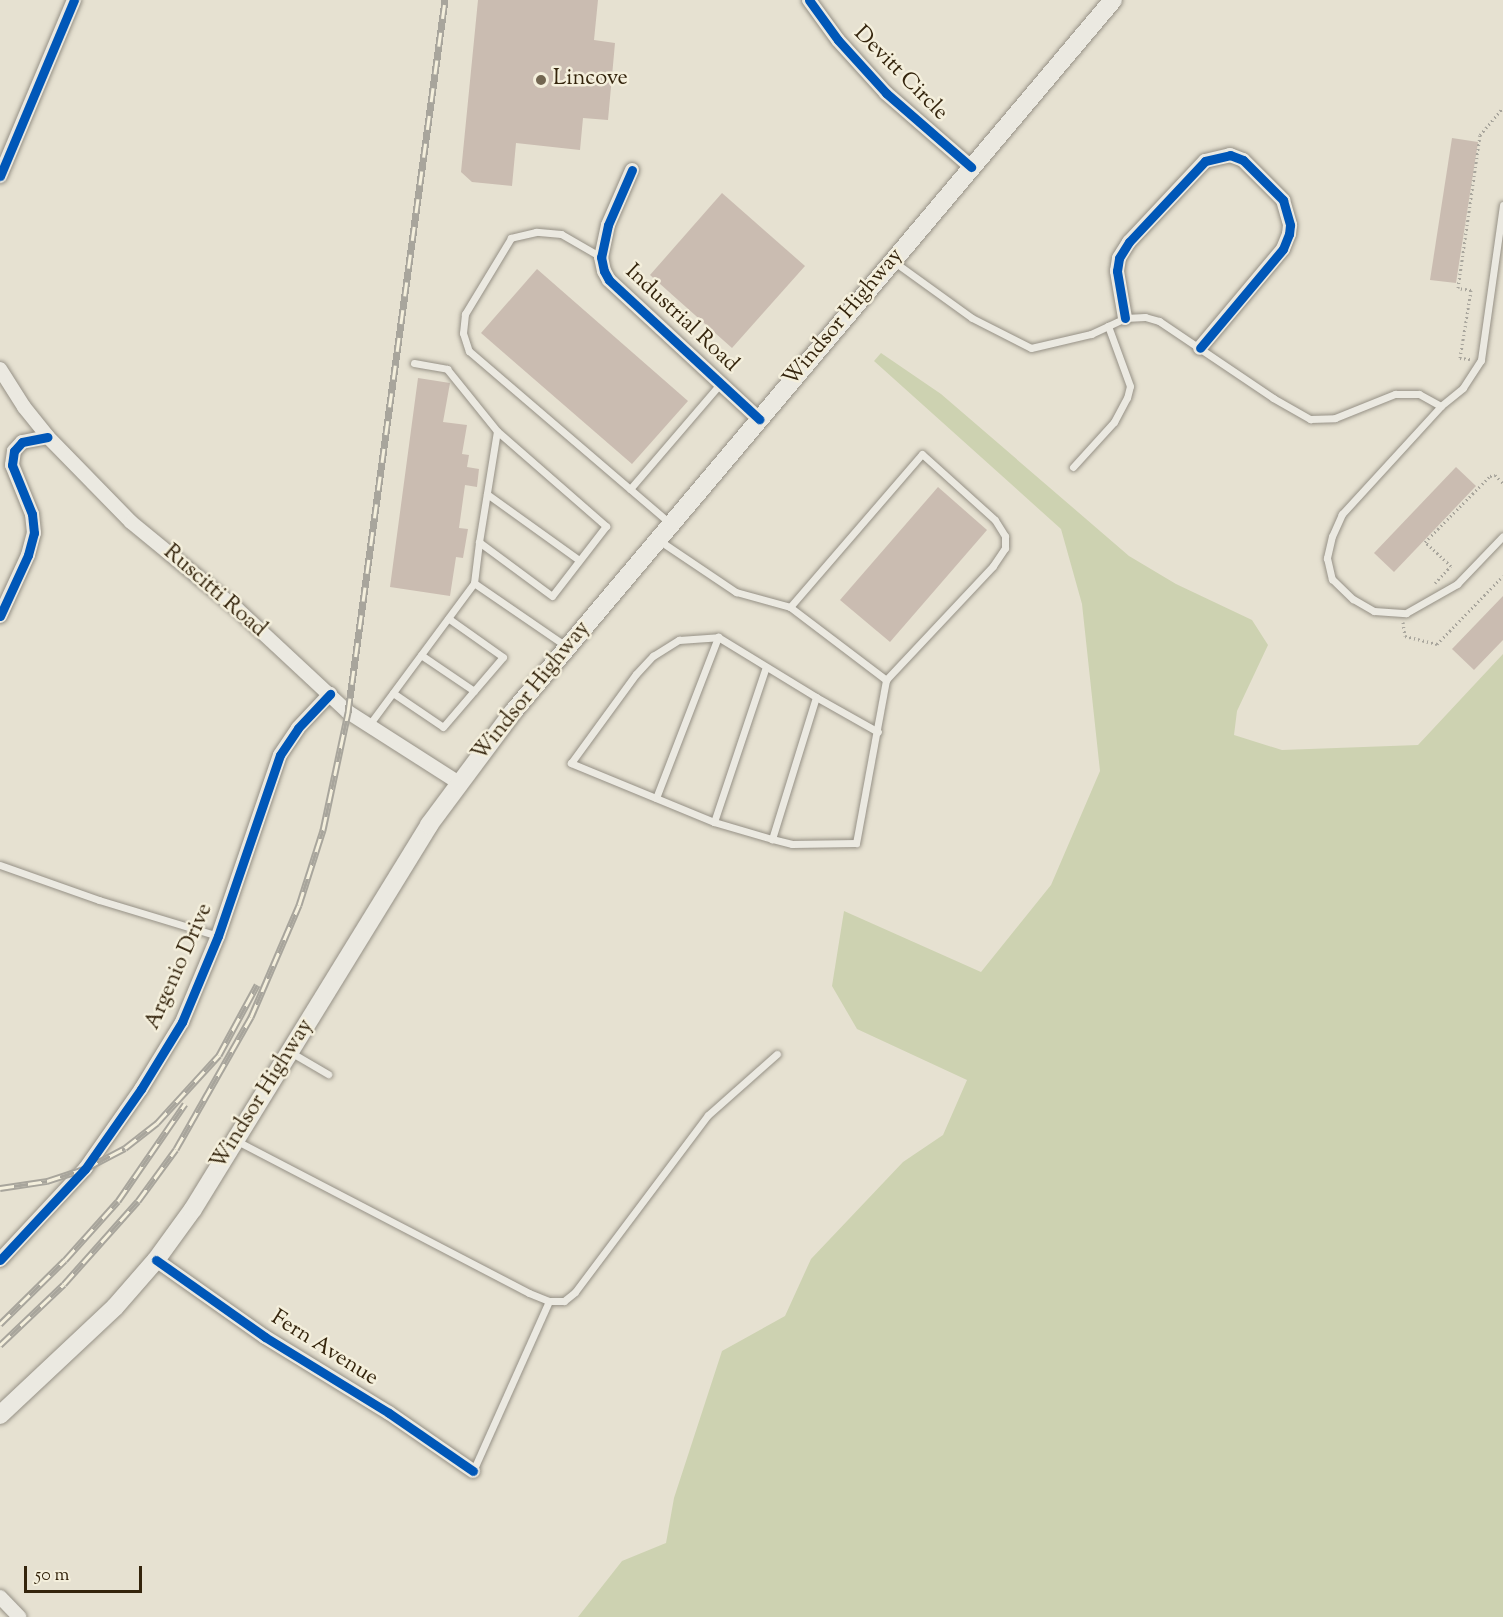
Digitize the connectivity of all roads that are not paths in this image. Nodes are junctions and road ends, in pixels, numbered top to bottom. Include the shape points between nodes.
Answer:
1 (74, 0) edge
2 (810, 0) edge
3 (1113, 0) edge
4 (971, 167) junction
5 (632, 170) dead end
6 (0, 176) edge
7 (1503, 205) edge
8 (601, 257) junction
9 (892, 261) junction
10 (1125, 318) junction
11 (1108, 326) junction
12 (1200, 348) junction
13 (414, 363) dead end
14 (0, 369) edge
15 (721, 383) junction
16 (1441, 406) junction
17 (759, 418) junction
18 (497, 431) junction
19 (48, 437) junction
20 (1073, 467) dead end
21 (630, 489) junction
22 (487, 494) junction
23 (671, 524) junction
24 (1503, 536) edge
25 (658, 539) junction
26 (479, 543) junction
27 (579, 560) junction
28 (474, 583) junction
29 (790, 607) junction
30 (0, 616) edge
31 (448, 618) junction
32 (718, 637) junction
33 (568, 647) junction
34 (421, 655) junction
35 (766, 667) junction
36 (886, 680) junction
37 (474, 691) junction
38 (393, 693) junction
39 (330, 694) junction
40 (816, 697) junction
41 (369, 725) junction
42 (878, 732) junction
43 (459, 783) junction
44 (656, 798) junction
45 (714, 822) junction
46 (772, 839) junction
47 (0, 865) edge
48 (218, 936) junction
49 (290, 1052) junction
50 (777, 1053) dead end
51 (328, 1074) dead end
52 (235, 1140) junction
53 (0, 1260) edge
54 (156, 1260) junction
55 (549, 1301) junction
56 (0, 1415) edge
57 (473, 1471) joint
58 (0, 1597) edge
59 (19, 1617) edge

1 - 6 street
2 - 4 street, Devitt Circle via 838,40 886,93
3 - 4 main road, Windsor Highway
4 - 9 main road, Windsor Highway
5 - 8 street, Industrial Road via 608,225
7 - 16 lane via 1480,363 1463,388
8 - 15 street, Industrial Road via 609,280
8 - 21 lane via 561,234 536,232 511,238 465,314 464,333 469,351
9 - 11 lane via 972,318 1031,348 1091,334
9 - 17 main road, Windsor Highway
10 - 11 lane
10 - 12 lane via 1159,321
10 - 12 street via 1117,271 1119,258 1129,242 1205,161 1230,155 1243,160 1284,200 1289,234 1283,249
11 - 20 lane via 1130,386 1114,422
12 - 16 lane via 1310,419 1335,418 1395,394 1419,394
13 - 18 lane via 447,369
14 - 19 street, Ruscitti Road
15 - 17 street, Industrial Road
15 - 21 lane
16 - 24 lane via 1342,514 1327,558 1332,579 1353,599 1374,611 1402,612 1457,584
17 - 23 main road, Windsor Highway
18 - 22 lane
18 - 27 lane via 606,526
19 - 30 street via 22,442 14,451 12,465 32,514 34,533
19 - 39 street, Ruscitti Road via 130,522 237,609
21 - 23 lane
22 - 26 lane
22 - 27 lane
23 - 25 main road, Windsor Highway
25 - 29 lane via 736,592
25 - 33 main road, Windsor Highway
26 - 27 lane via 552,596
26 - 28 lane
28 - 31 lane
28 - 33 lane
29 - 36 lane
29 - 36 lane via 922,454 995,520 1005,536 1005,548 993,566
31 - 34 lane
31 - 37 lane via 503,657
32 - 35 lane
32 - 44 lane
32 - 44 lane via 679,640 653,656 572,763
33 - 43 main road, Windsor Highway
34 - 37 lane
34 - 38 lane
35 - 40 lane
35 - 45 lane
36 - 42 lane
37 - 38 lane via 443,727
38 - 41 lane
39 - 41 street, Ruscitti Road
39 - 48 street, Argenio Drive via 280,754
40 - 42 lane
40 - 46 lane
41 - 43 street, Ruscitti Road
42 - 46 lane via 855,843 792,844
43 - 49 main road, Windsor Highway via 429,825
44 - 45 lane
45 - 46 lane
47 - 48 lane
48 - 53 street, Argenio Drive via 182,1022 141,1089 85,1169
49 - 51 lane
49 - 52 main road, Windsor Highway
50 - 55 lane via 708,1115 575,1292 564,1301
52 - 54 main road, Windsor Highway
52 - 55 lane
54 - 56 main road, Windsor Highway via 116,1307
54 - 57 street, Fern Avenue
55 - 57 lane
58 - 59 street

